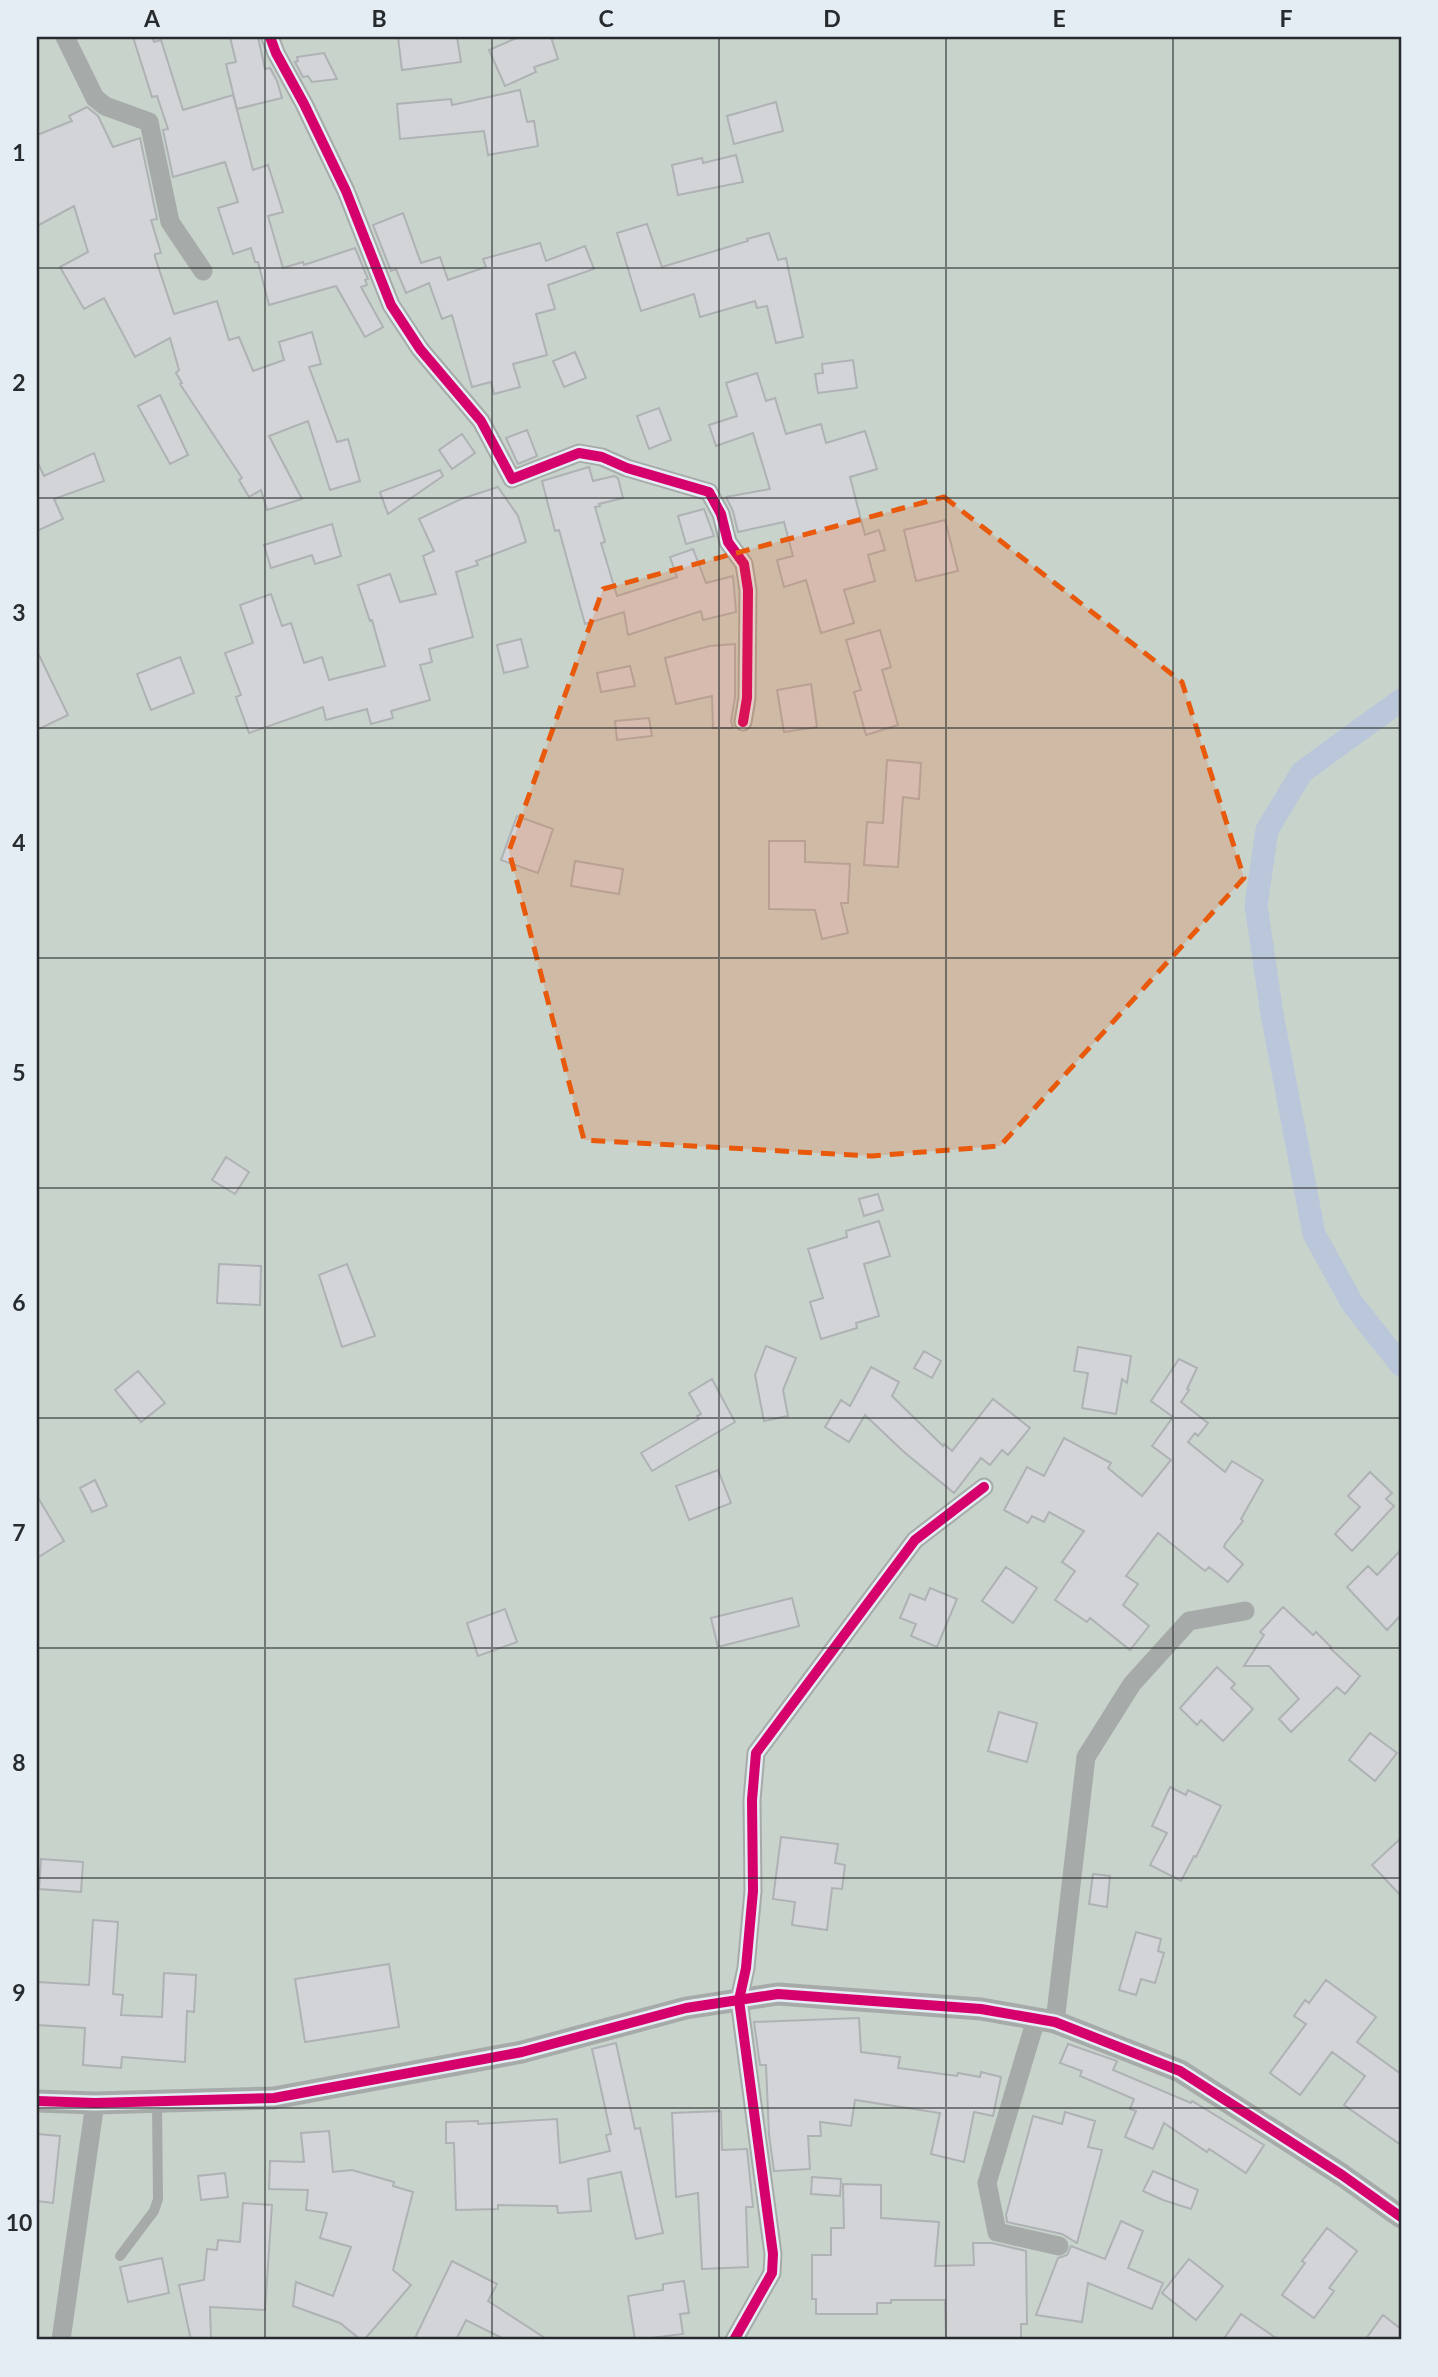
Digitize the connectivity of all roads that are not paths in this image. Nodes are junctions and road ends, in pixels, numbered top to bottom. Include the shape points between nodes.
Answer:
1 (65, 37) edge
2 (270, 37) edge
3 (204, 271) dead end
4 (743, 722) dead end
5 (984, 1486) dead end
6 (1245, 1611) dead end
7 (739, 2000) junction
8 (1045, 2020) junction
9 (37, 2101) edge
10 (158, 2102) junction
11 (95, 2103) junction
12 (1401, 2217) edge
13 (1059, 2246) dead end
14 (120, 2256) dead end
15 (61, 2340) edge
16 (734, 2340) edge

1 - 3 street via 95,98 149,122 170,222
2 - 4 street via 346,191 391,305 420,349 481,421 512,478 579,453 709,492 728,542 744,564 748,590
5 - 7 street via 915,1540 756,1752 753,1891
6 - 8 street via 1189,1621 1132,1684 1086,1757
7 - 8 street via 778,1994 981,2009
7 - 10 street via 686,2008 522,2052 274,2098
7 - 16 street via 773,2254 772,2273
8 - 12 street via 1180,2071
8 - 13 street via 986,2183 997,2232
9 - 11 street
10 - 11 street
10 - 14 lane via 158,2199
11 - 15 street

